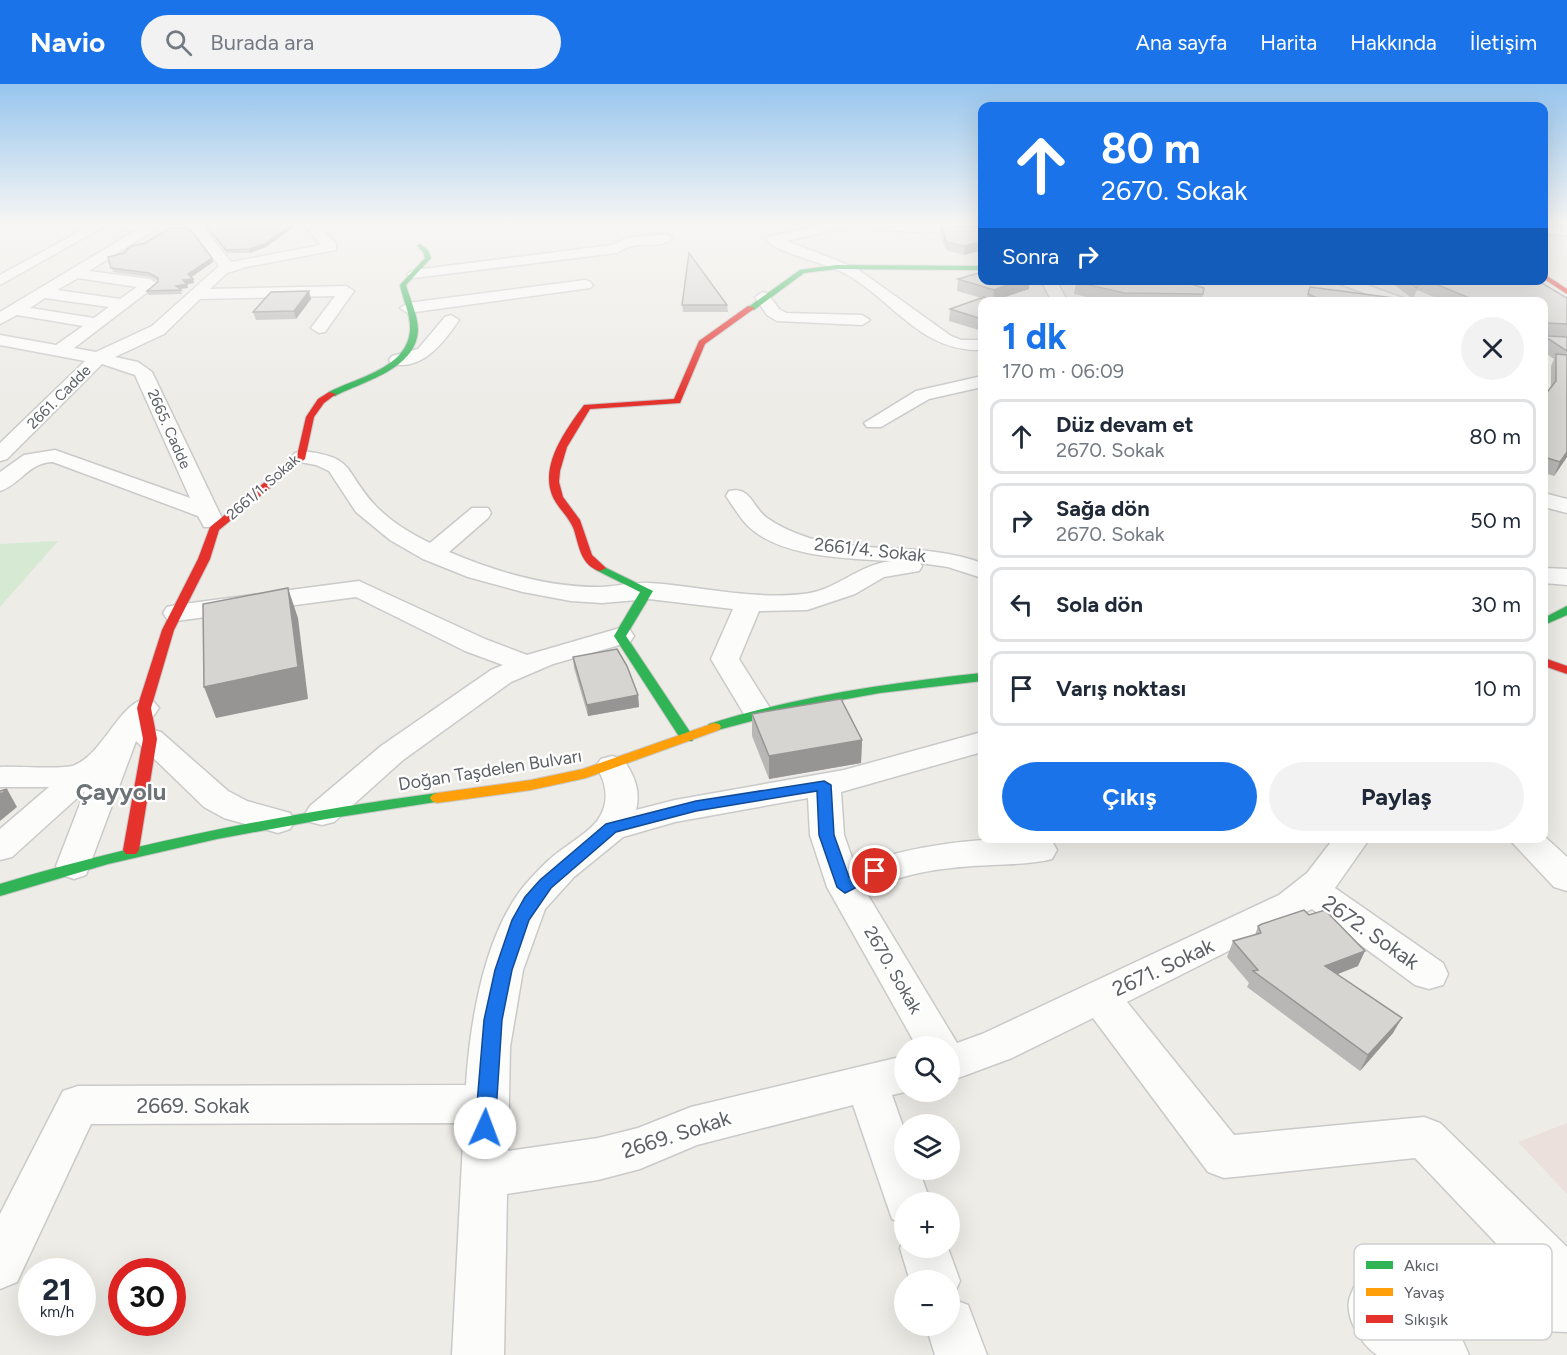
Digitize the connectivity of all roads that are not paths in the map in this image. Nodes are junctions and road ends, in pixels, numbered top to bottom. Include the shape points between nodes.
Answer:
1 (60, 282) edge
2 (138, 282) edge
3 (210, 282) edge
4 (404, 282) edge
5 (785, 282) edge
6 (865, 282) edge
7 (585, 285) dead end
8 (1352, 285) edge
9 (1564, 290) edge
10 (42, 293) junction
11 (199, 294) junction
12 (763, 297) junction
13 (1391, 297) edge
14 (123, 304) junction
15 (1567, 307) edge
16 (408, 308) junction
17 (15, 310) junction
18 (0, 319) edge
19 (450, 320) dead end
20 (862, 320) dead end
21 (97, 323) junction
22 (319, 328) dead end
23 (0, 340) edge
24 (978, 345) edge
25 (61, 350) junction
26 (98, 358) junction
27 (398, 360) junction
28 (978, 383) edge
29 (874, 423) dead end
30 (0, 455) edge
31 (302, 457) junction
32 (0, 484) edge
33 (737, 496) dead end
34 (1548, 501) edge
35 (1567, 506) edge
36 (480, 513) dead end
37 (211, 520) junction
38 (432, 554) junction
39 (928, 556) junction
40 (978, 569) edge
41 (1548, 576) edge
42 (1567, 577) edge
43 (647, 591) junction
44 (749, 603) junction
45 (1567, 610) edge
46 (176, 613) junction
47 (1548, 620) edge
48 (620, 636) junction
49 (1548, 663) edge
50 (527, 664) junction
51 (1567, 670) edge
52 (978, 678) edge
53 (144, 708) junction
54 (758, 713) junction
55 (687, 738) junction
56 (150, 739) junction
57 (978, 743) edge
58 (118, 744) junction
59 (612, 766) junction
60 (84, 776) junction
61 (0, 777) edge
62 (824, 785) junction
63 (322, 814) junction
64 (278, 821) junction
65 (611, 828) junction
66 (1350, 843) edge
67 (1530, 843) edge
68 (0, 848) edge
69 (130, 850) junction
70 (1040, 850) dead end
71 (74, 867) junction
72 (1567, 878) edge
73 (845, 887) junction
74 (0, 890) edge
75 (1312, 891) junction
76 (1430, 974) dead end
77 (1100, 997) junction
78 (932, 1036) edge
79 (960, 1059) edge
80 (886, 1079) edge
81 (486, 1104) junction
82 (484, 1176) junction
83 (906, 1192) edge
84 (1530, 1244) edge
85 (0, 1265) edge
86 (1552, 1267) edge
87 (1567, 1282) edge
88 (1552, 1306) edge
89 (1567, 1307) edge
90 (954, 1336) edge
91 (1400, 1340) edge
92 (478, 1355) edge
93 (961, 1355) edge
94 (1443, 1355) edge

1 - 10 street
2 - 14 street via 150,284
3 - 11 street
4 - 16 street
5 - 12 street
6 - 24 street via 945,340
7 - 16 street
8 - 13 street
9 - 15 street via 1546,293
10 - 14 street
10 - 17 street
11 - 22 street via 346,291
11 - 26 street via 153,333
12 - 20 street via 772,312 783,318
12 - 43 street via 702,343 677,401 586,407 571,431 555,480 556,493 577,522 582,547 591,563
14 - 21 street
16 - 27 street via 413,339
17 - 18 street
17 - 21 street
19 - 27 street via 424,353
21 - 25 street
23 - 25 street, 2661. Cadde
25 - 26 street, 2661. Cadde
26 - 30 street, 2661. Cadde
26 - 37 street, 2665. Cadde via 143,372
27 - 31 street, 2661/1. Sokak via 320,403 309,419
28 - 29 street via 923,395
31 - 37 street, 2661/1. Sokak
31 - 38 street via 333,462 373,516
32 - 37 street via 22,463 55,456
33 - 39 street, 2661/4. Sokak via 760,525 790,539 863,553
34 - 35 street
36 - 38 street
37 - 46 street, 2661/1. Sokak via 204,559
38 - 43 street via 484,574 544,588 595,595
39 - 40 street, 2661/4. Sokak
39 - 44 street via 904,568 877,570 846,589 807,602
41 - 42 street
43 - 44 street
43 - 48 street
44 - 54 street via 725,659
45 - 47 street
46 - 50 street via 359,589 481,648
46 - 53 street, 2661/1. Sokak
48 - 50 street
48 - 55 street
49 - 51 street
50 - 63 street via 501,676 392,753
52 - 54 street, Doğan Taşdelen Bulvarı
53 - 56 street, 2661/1. Sokak
53 - 58 street, 2661/1. Sokak
54 - 55 street, Doğan Taşdelen Bulvarı
55 - 59 street, Doğan Taşdelen Bulvarı
56 - 64 street via 216,799 236,810
56 - 69 street, 2661/1. Sokak
57 - 62 street
58 - 60 street, 2661/1. Sokak
58 - 71 street, 2661/1. Sokak
59 - 63 street, Doğan Taşdelen Bulvarı via 527,785
59 - 65 street via 624,795
60 - 61 street
60 - 68 street, 2661/1. Sokak
62 - 65 street via 696,806
62 - 73 street, 2670. Sokak via 827,835
63 - 64 street, Doğan Taşdelen Bulvarı
64 - 69 street, Doğan Taşdelen Bulvarı
65 - 81 street via 546,884 521,920 497,996
66 - 75 street, 2671. Sokak via 1330,874
67 - 72 street
69 - 71 street, Doğan Taşdelen Bulvarı
70 - 73 street via 911,860 875,871
71 - 74 street, Doğan Taşdelen Bulvarı
73 - 78 street, 2670. Sokak
75 - 76 street, 2672. Sokak
75 - 77 street, 2671. Sokak via 1267,918
77 - 79 street, 2671. Sokak via 997,1046
77 - 84 street via 1224,1157 1424,1137
80 - 82 street, 2669. Sokak via 720,1119 598,1159
80 - 83 street
81 - 82 street
81 - 85 street, 2669. Sokak via 78,1105
82 - 92 street
86 - 87 street
88 - 89 street
90 - 93 street
91 - 94 street

